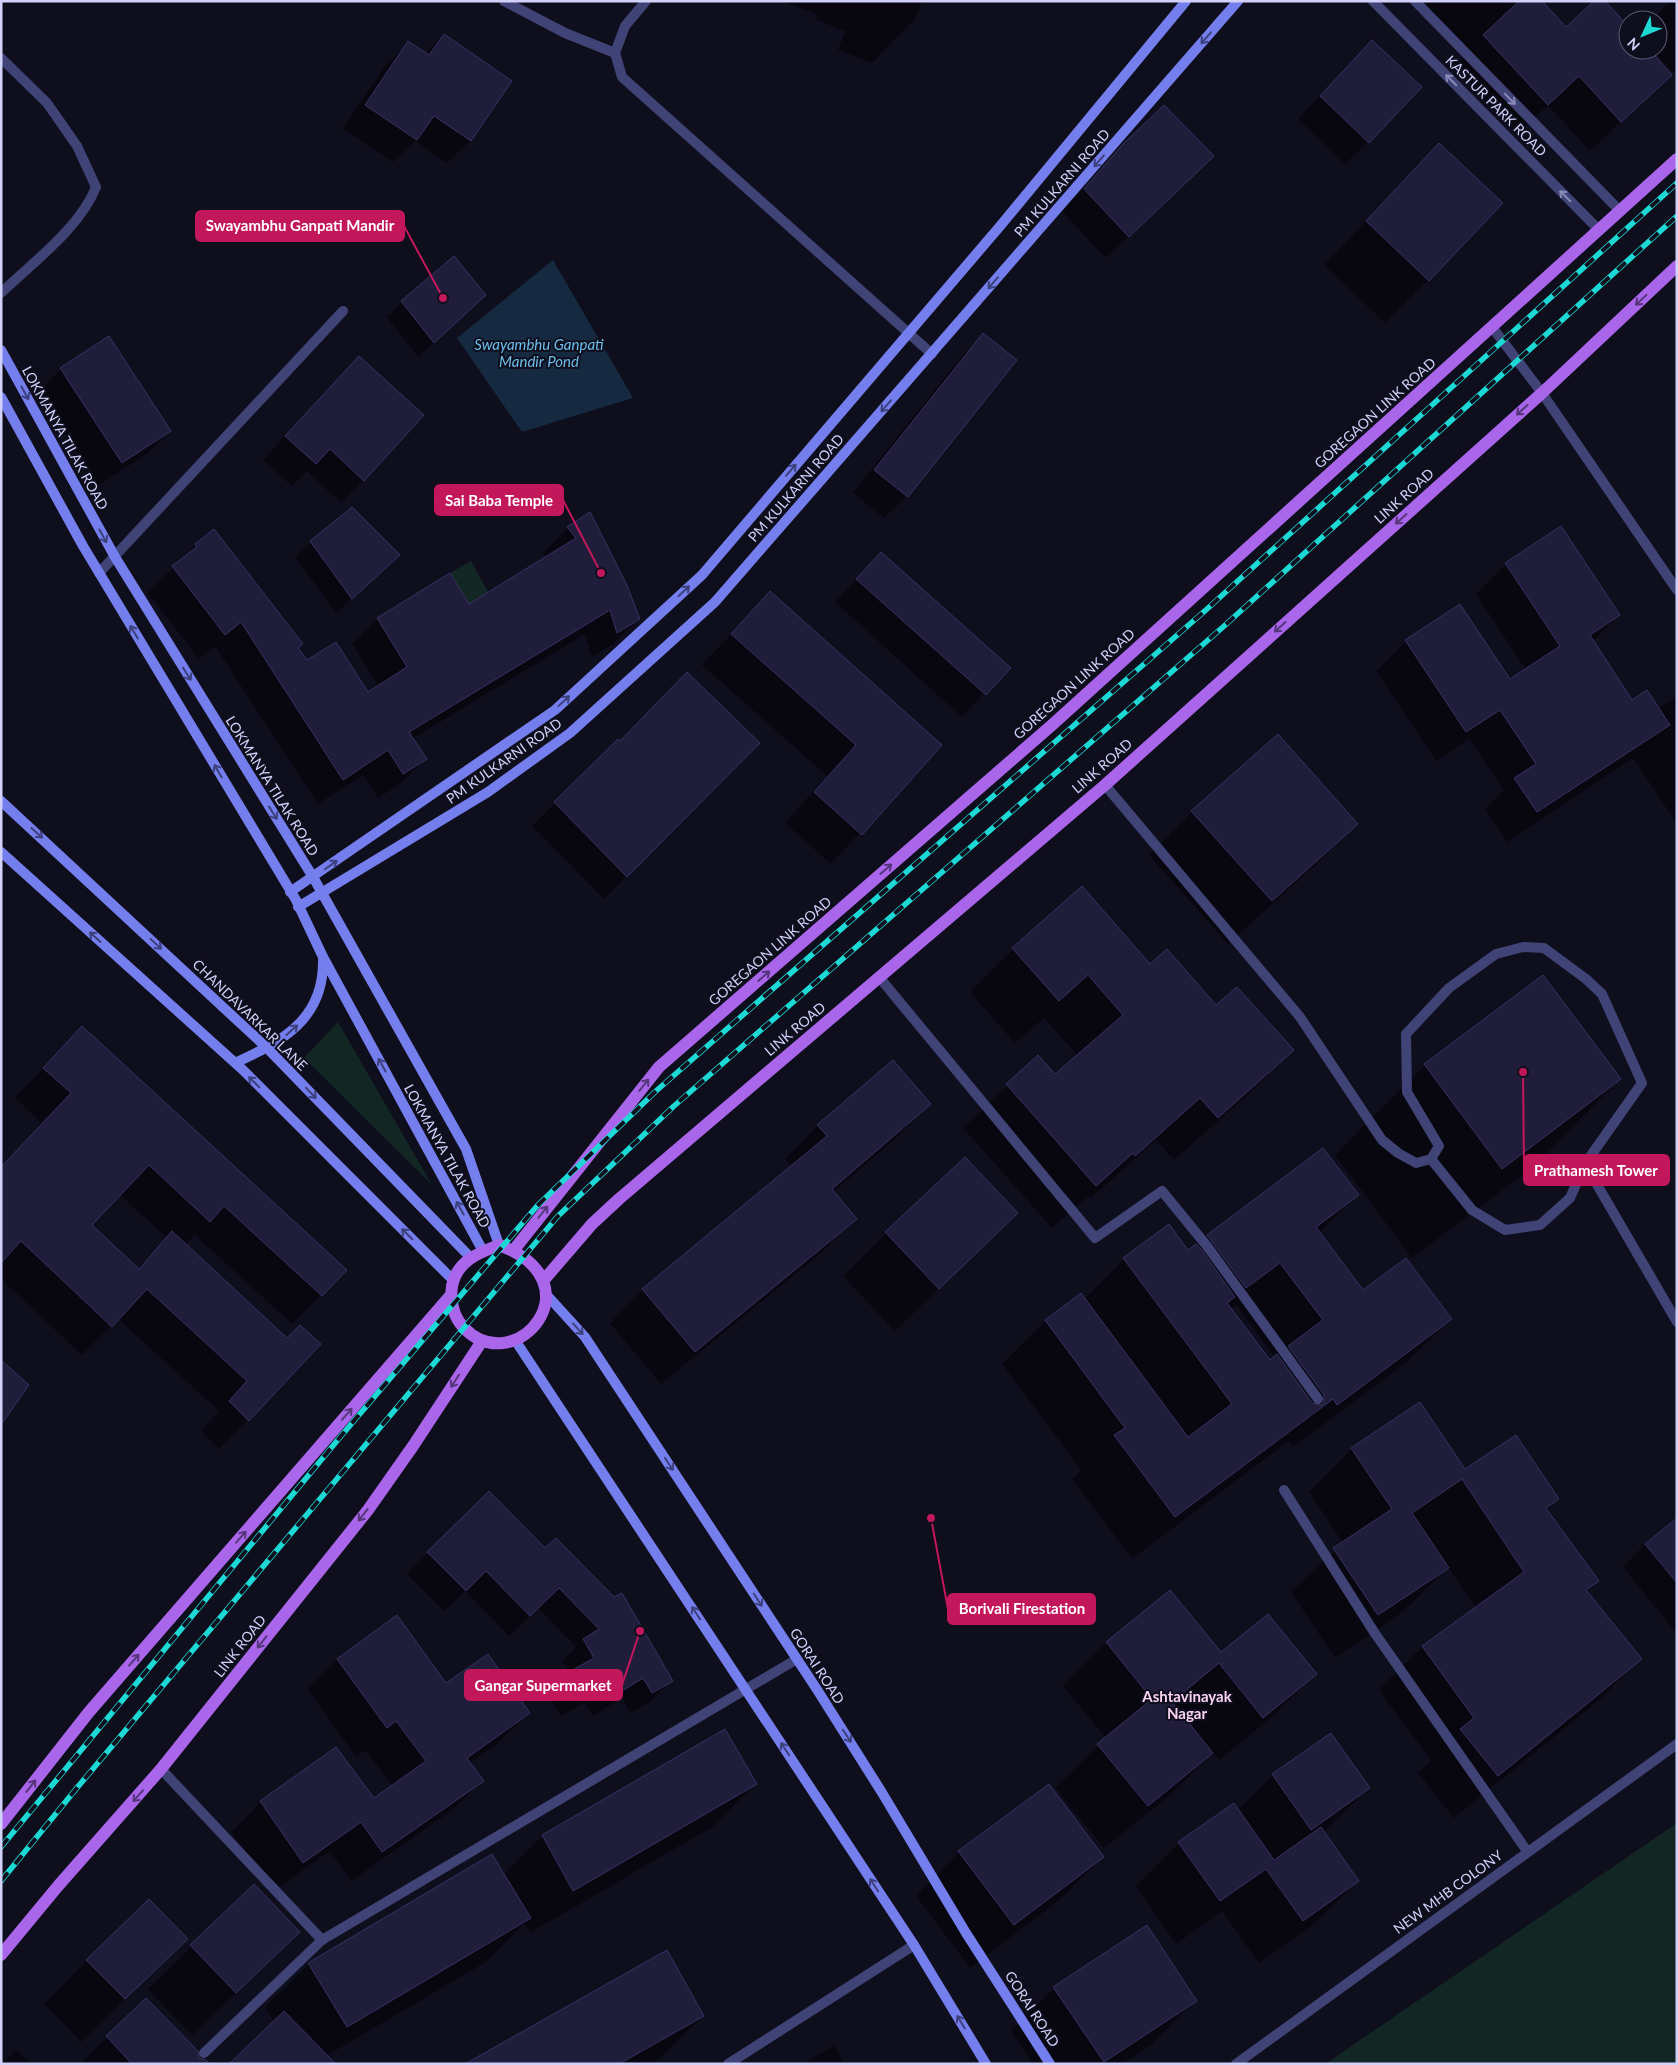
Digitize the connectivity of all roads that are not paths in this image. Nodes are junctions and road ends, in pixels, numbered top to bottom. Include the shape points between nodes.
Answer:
1 (504, 1) edge
2 (646, 1) edge
3 (1186, 1) edge
4 (1238, 1) edge
5 (1373, 1) edge
6 (1415, 1) edge
7 (615, 53) junction
8 (1, 58) edge
9 (1677, 159) edge
10 (1620, 211) junction
11 (1599, 230) junction
12 (1677, 266) edge
13 (1, 293) edge
14 (343, 311) dead end
15 (1492, 327) junction
16 (908, 333) junction
17 (1, 350) edge
18 (932, 354) junction
19 (1542, 393) junction
20 (1, 397) edge
21 (115, 557) junction
22 (99, 573) junction
23 (1677, 590) edge
24 (1105, 785) junction
25 (1, 801) edge
26 (1, 852) edge
27 (313, 877) junction
28 (290, 892) junction
29 (322, 893) junction
30 (298, 907) junction
31 (323, 956) junction
32 (880, 977) junction
33 (268, 1048) junction
34 (235, 1063) junction
35 (1431, 1158) junction
36 (1586, 1164) junction
37 (499, 1246) junction
38 (483, 1251) junction
39 (513, 1251) junction
40 (470, 1257) junction
41 (453, 1280) junction
42 (544, 1287) junction
43 (451, 1295) junction
44 (1677, 1322) edge
45 (482, 1340) junction
46 (516, 1340) junction
47 (1318, 1399) dead end
48 (1284, 1490) dead end
49 (796, 1659) junction
50 (747, 1690) junction
51 (1677, 1744) edge
52 (161, 1769) junction
53 (1, 1824) edge
54 (1527, 1851) junction
55 (322, 1940) junction
56 (914, 1945) junction
57 (1, 1955) edge
58 (204, 2054) dead end
59 (728, 2064) edge
60 (986, 2064) edge
61 (1050, 2064) edge
62 (1236, 2064) edge

1 - 7 street via 565,33
2 - 7 street via 625,26
3 - 16 street, PM KULKARNI ROAD
4 -> 18 street, PM KULKARNI ROAD
11 -> 5 street, KASTUR PARK ROAD
6 -> 10 street
7 - 16 street via 622,77
8 - 13 street via 47,103 77,146 96,187 90,202 74,223
9 - 10 main road, GOREGAON LINK ROAD
10 - 11 main road, GOREGAON LINK ROAD
11 - 15 main road, GOREGAON LINK ROAD
12 -> 19 main road, LINK ROAD
14 - 21 street
15 - 19 street
39 -> 15 main road, GOREGAON LINK ROAD via 659,1067 1052,725
16 - 18 street
27 -> 16 street, PM KULKARNI ROAD via 555,710 702,575
17 -> 21 street, LOKMANYA TILAK ROAD
18 -> 29 street, PM KULKARNI ROAD via 715,602 570,733 488,792
19 - 23 street
19 -> 24 main road, LINK ROAD
20 - 22 street, LOKMANYA TILAK ROAD
21 - 22 street
21 -> 27 street, LOKMANYA TILAK ROAD
28 -> 22 street, LOKMANYA TILAK ROAD
24 - 32 main road, LINK ROAD
24 - 35 street via 1300,1017 1382,1140 1416,1162
25 -> 33 street, CHANDAVARKAR LANE
34 -> 26 street
27 - 28 street, PM KULKARNI ROAD
27 - 29 street, LOKMANYA TILAK ROAD
28 - 30 street, LOKMANYA TILAK ROAD
29 - 30 street, PM KULKARNI ROAD
29 - 37 street, LOKMANYA TILAK ROAD via 466,1149
30 - 31 street, LOKMANYA TILAK ROAD
33 -> 31 street via 290,1034 305,1018 318,996 323,977
38 -> 31 street, LOKMANYA TILAK ROAD
32 - 42 main road, LINK ROAD via 619,1199 592,1224
32 - 47 street via 1095,1238 1162,1192 1207,1246
33 - 34 street
33 -> 40 street, CHANDAVARKAR LANE
41 -> 34 street
35 - 36 street via 1472,1210 1505,1230 1540,1225 1570,1198
35 - 36 street via 1439,1146 1407,1092 1406,1034 1449,988 1496,954 1522,947 1544,948 1602,994 1642,1083
36 - 44 street
37 - 38 main road
37 - 39 main road
38 - 40 main road
39 - 42 main road via 536,1268
40 - 41 main road
41 - 43 main road
42 - 46 main road via 544,1308 538,1322
42 -> 49 street, GORAI ROAD via 585,1337
43 - 45 main road via 452,1309 459,1323
53 -> 43 main road via 89,1712
45 - 46 main road via 501,1343
45 -> 52 main road, LINK ROAD via 368,1510
50 -> 46 street
48 - 54 street via 1374,1632
49 - 50 street
49 -> 61 street, GORAI ROAD
50 - 55 street
56 -> 50 street
51 - 54 street, NEW MHB COLONY
52 - 55 street
52 -> 57 main road, LINK ROAD
54 - 62 street, NEW MHB COLONY
55 - 58 street
56 - 59 street
60 -> 56 street

